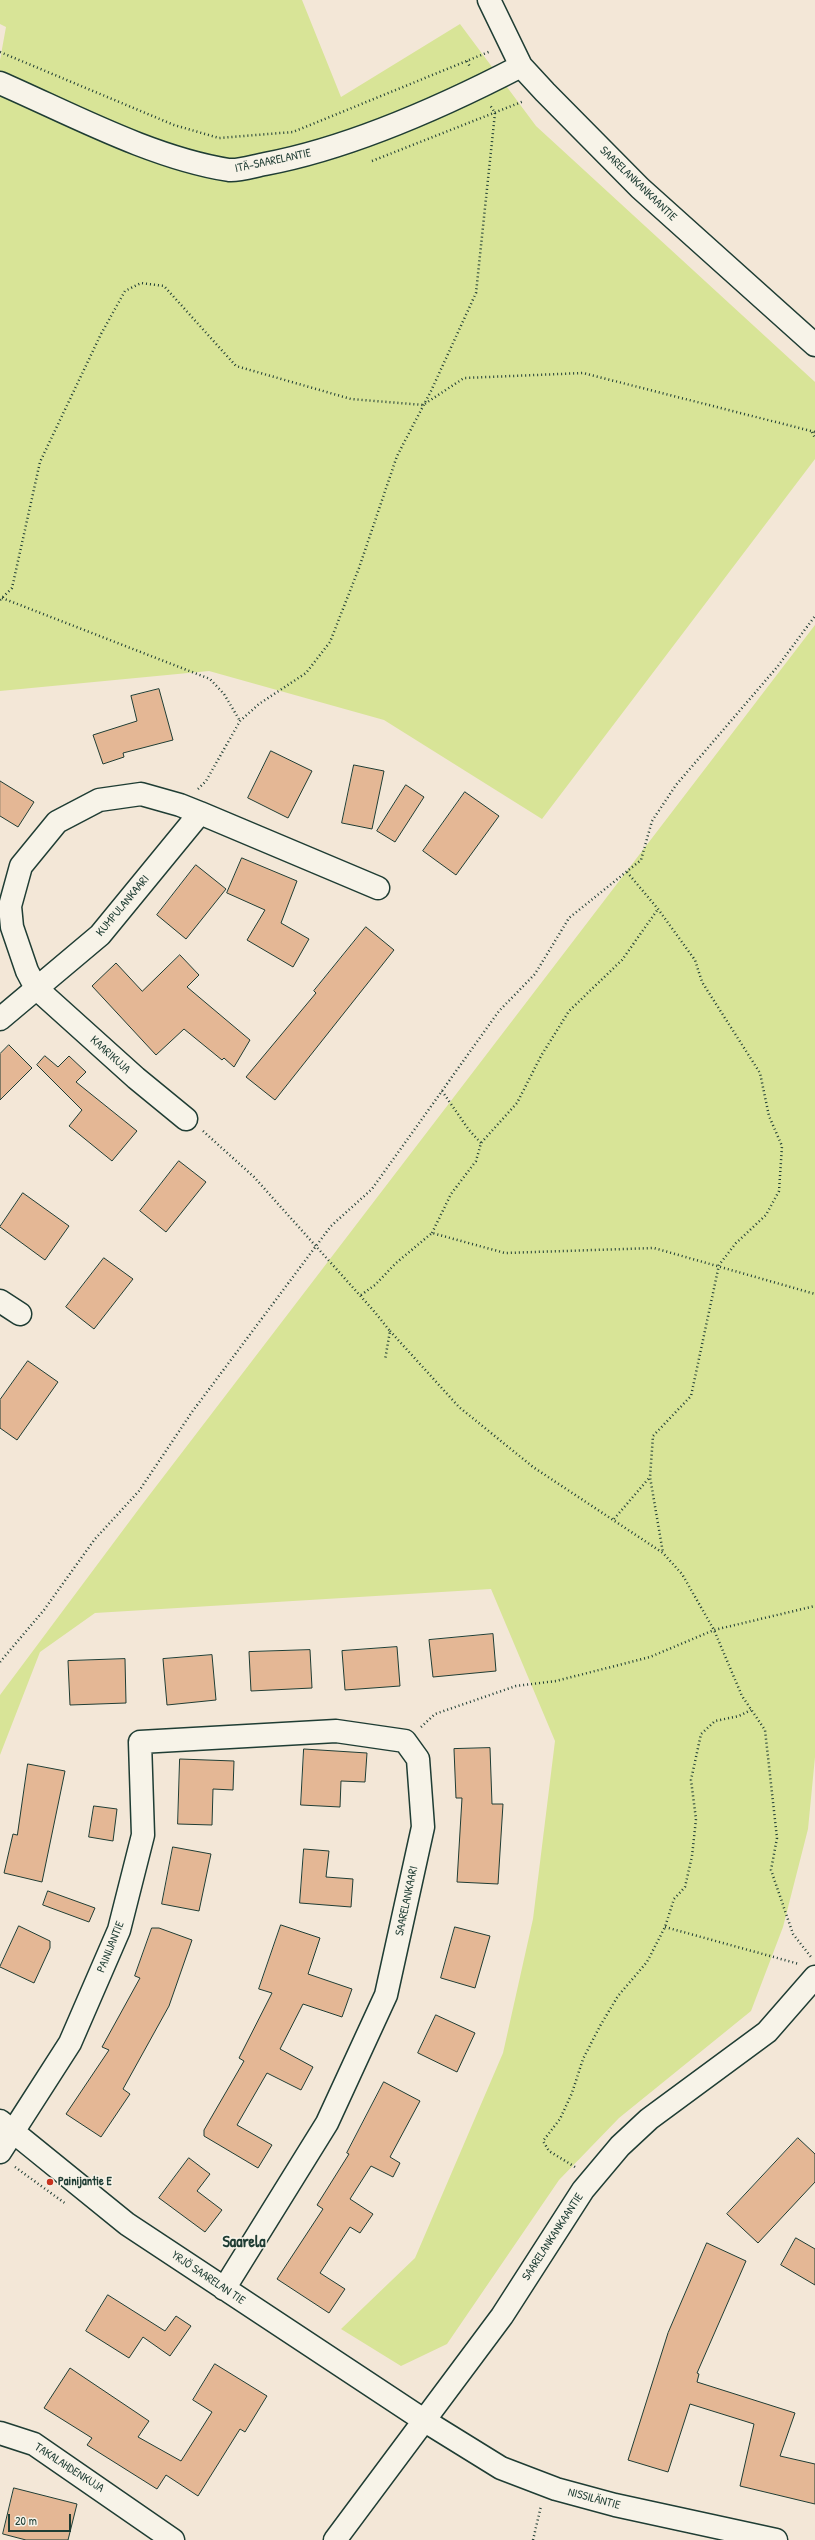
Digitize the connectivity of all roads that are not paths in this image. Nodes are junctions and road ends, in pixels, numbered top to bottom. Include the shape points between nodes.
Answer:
1 (489, 0) edge
2 (521, 66) junction
3 (0, 83) edge
4 (815, 345) edge
5 (190, 809) junction
6 (378, 888) dead end
7 (36, 988) junction
8 (0, 1019) edge
9 (186, 1118) road end
10 (0, 1301) edge
11 (20, 1314) dead end
12 (140, 1742) joint
13 (808, 1971) edge
14 (6, 2126) edge
15 (0, 2152) edge
16 (224, 2289) junction
17 (426, 2421) junction
18 (0, 2433) edge
19 (173, 2540) edge
20 (335, 2540) edge
21 (776, 2540) edge

1 - 2 street, SAARELANKANKAANTIE
2 - 3 street, ITÄ-SAARELANTIE via 479,88 369,134 300,157 230,170 159,152
2 - 4 street, SAARELANKANKAANTIE via 640,188
5 - 6 street
5 - 7 street, KUMPULANKAARI via 100,935
5 - 7 street via 141,794 99,800 57,822 21,866 10,906 12,927 27,971
7 - 8 street, KUMPULANKAARI
7 - 9 street, KAARIKUJA via 136,1078
10 - 11 street
12 - 14 street, PAINIJANTIE via 143,1835 119,1930 70,2043
12 - 16 street, SAARELANKAARI via 336,1731 405,1741 418,1759 423,1827 386,1995 327,2123
13 - 17 street, SAARELANKANKAANTIE via 767,2032 649,2119 620,2146 583,2190 502,2316
14 - 15 street, PAINIJANTIE
14 - 16 street, YRJÖ SAARELAN TIE via 127,2224
16 - 17 street, YRJÖ SAARELAN TIE
17 - 20 street, SAARELANKANKAANTIE
17 - 21 street, NISSILÄNTIE via 501,2468 556,2489 615,2505
18 - 19 street, TAKALAHDENKUJA via 34,2444

